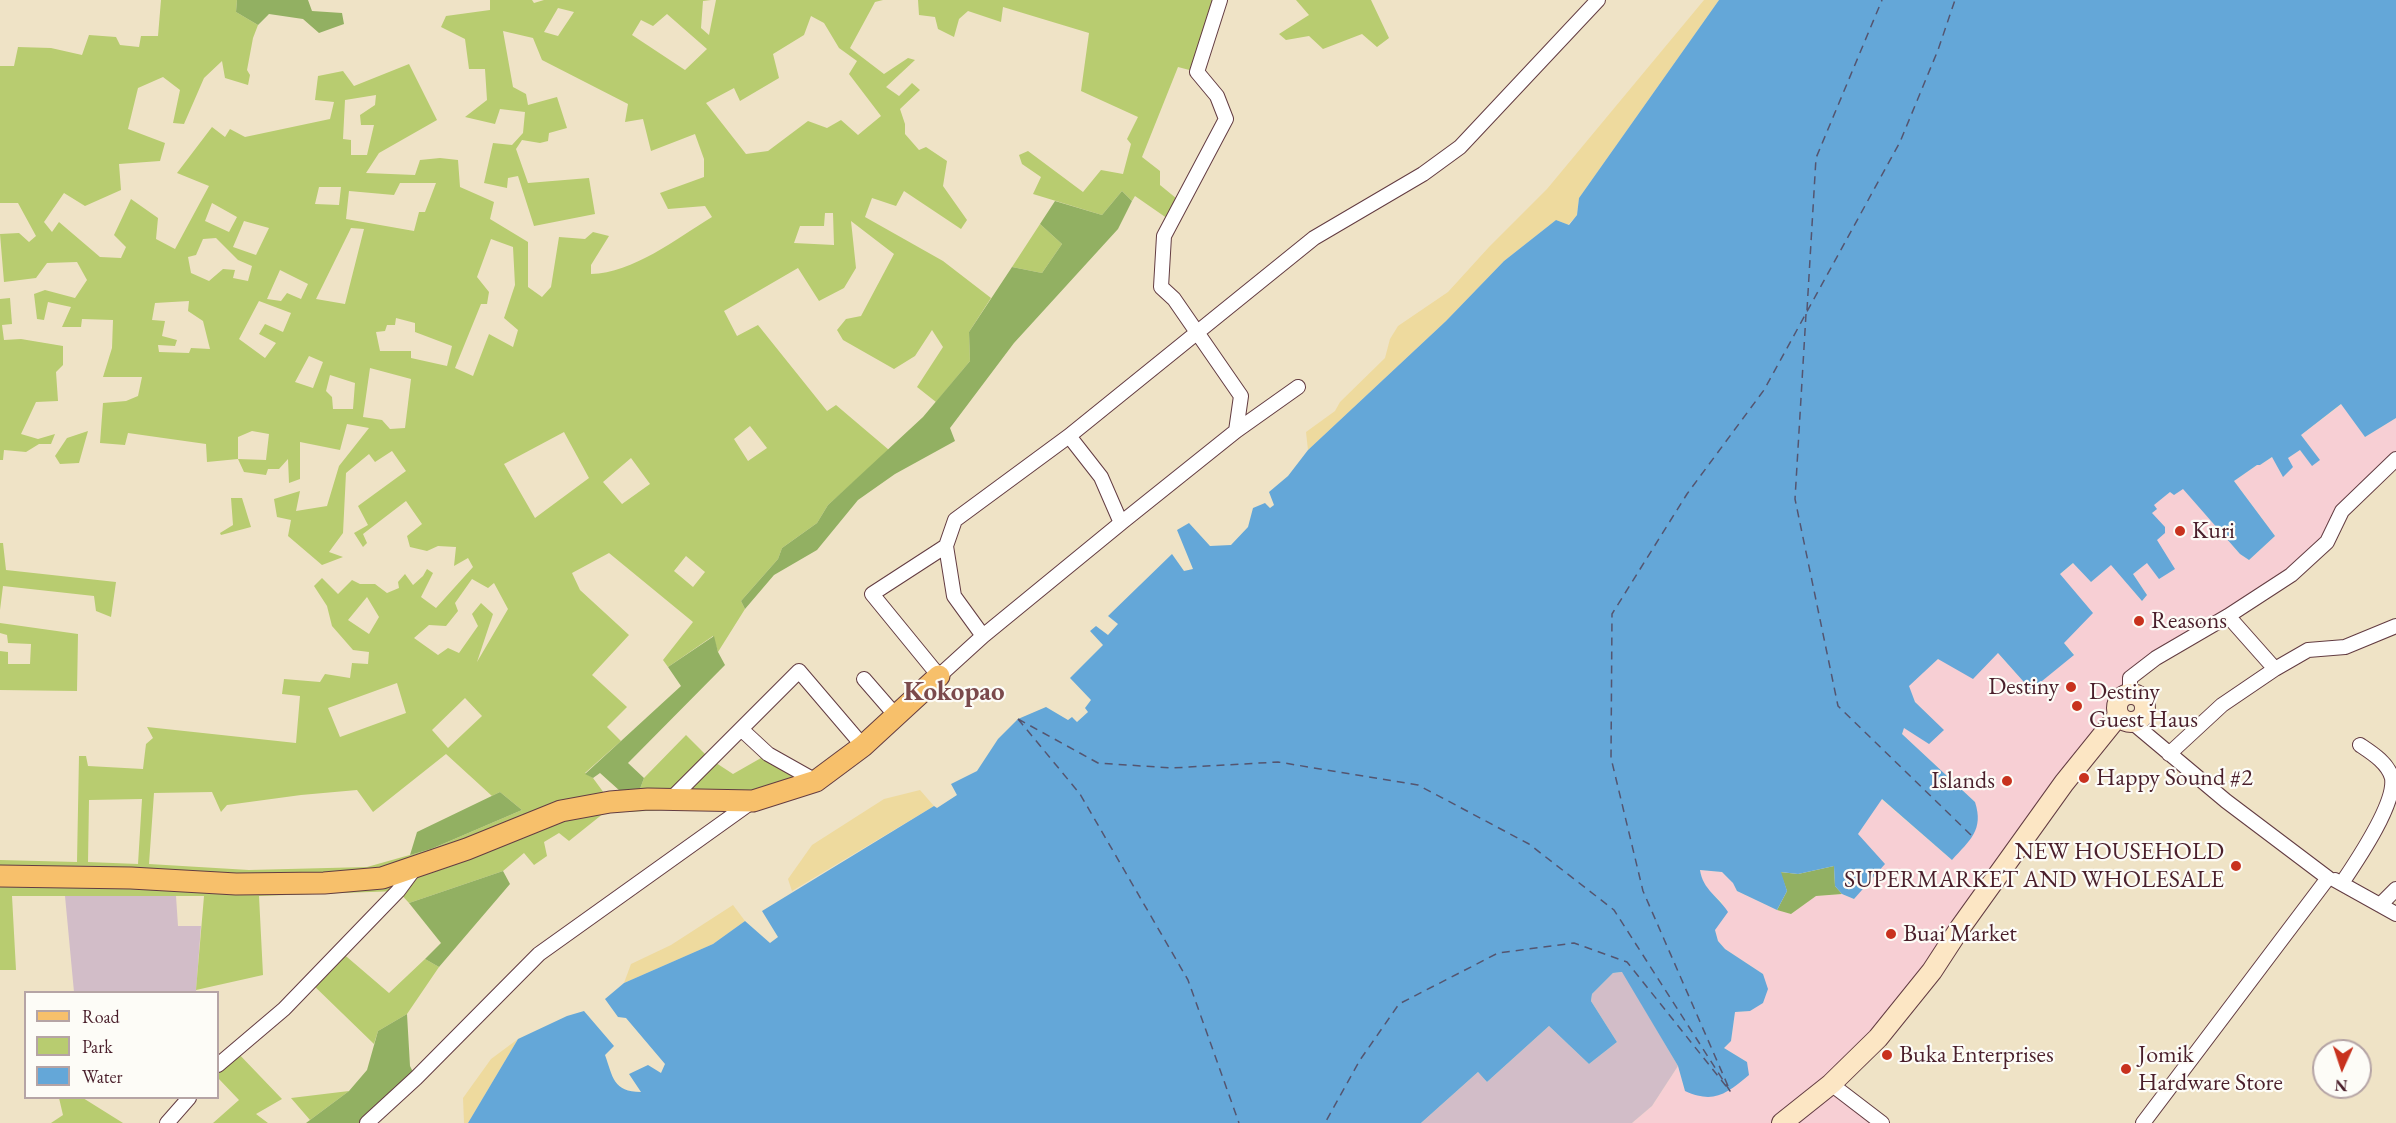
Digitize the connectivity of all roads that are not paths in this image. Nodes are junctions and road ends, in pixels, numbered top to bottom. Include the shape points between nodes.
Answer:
1 (1220, 0) edge
2 (1598, 0) edge
3 (1197, 332) junction
4 (1298, 387) dead end
5 (1236, 430) junction
6 (1069, 435) junction
7 (2396, 459) edge
8 (1122, 523) junction
9 (946, 546) junction
10 (2228, 616) junction
11 (2396, 626) edge
12 (983, 636) junction
13 (2275, 669) junction
14 (939, 676) junction
15 (864, 679) dead end
16 (2130, 694) joint
17 (897, 717) junction
18 (2126, 720) junction
19 (741, 729) junction
20 (2360, 745) dead end
21 (863, 746) junction
22 (2169, 754) junction
23 (816, 781) junction
24 (670, 800) junction
25 (753, 801) junction
26 (415, 868) junction
27 (0, 876) edge
28 (2335, 880) junction
29 (2396, 889) edge
30 (2380, 905) junction
31 (2396, 914) edge
32 (219, 1064) edge
33 (1831, 1084) junction
34 (188, 1099) edge
35 (167, 1123) edge
36 (367, 1123) edge
37 (1782, 1123) edge
38 (1882, 1123) edge
39 (2143, 1123) edge

1 - 3 street via 1197,72 1218,96 1226,119 1164,236 1162,262 1161,287
2 - 3 street via 1460,147 1423,174 1314,238
3 - 5 street via 1241,396
3 - 6 street
4 - 5 street
5 - 8 street
6 - 8 street via 1101,477
6 - 9 street via 955,520
7 - 10 street via 2342,512 2327,542 2290,574
8 - 12 street
9 - 12 street via 954,596
9 - 14 street via 872,594
10 - 13 street
10 - 16 street via 2156,658 2130,678
11 - 13 street via 2344,647 2308,650
12 - 14 street
13 - 22 street via 2222,705
14 - 17 main road
15 - 17 street
16 - 18 main road via 2145,704 2143,716
17 - 21 main road
18 - 22 street
18 - 33 main road via 2064,783 1932,971 1878,1038
19 - 21 street via 799,671
19 - 23 street via 768,754
19 - 24 street
20 - 28 street via 2378,757 2392,776 2393,785 2371,842
21 - 23 main road
22 - 28 street
23 - 25 main road
24 - 25 main road
24 - 26 main road via 610,802 561,811
25 - 36 street via 539,954
26 - 27 main road via 382,878 324,883
26 - 32 street via 398,891 284,1009
28 - 30 street
28 - 39 street
29 - 30 street
30 - 31 street
33 - 37 main road
33 - 38 street
34 - 35 street

